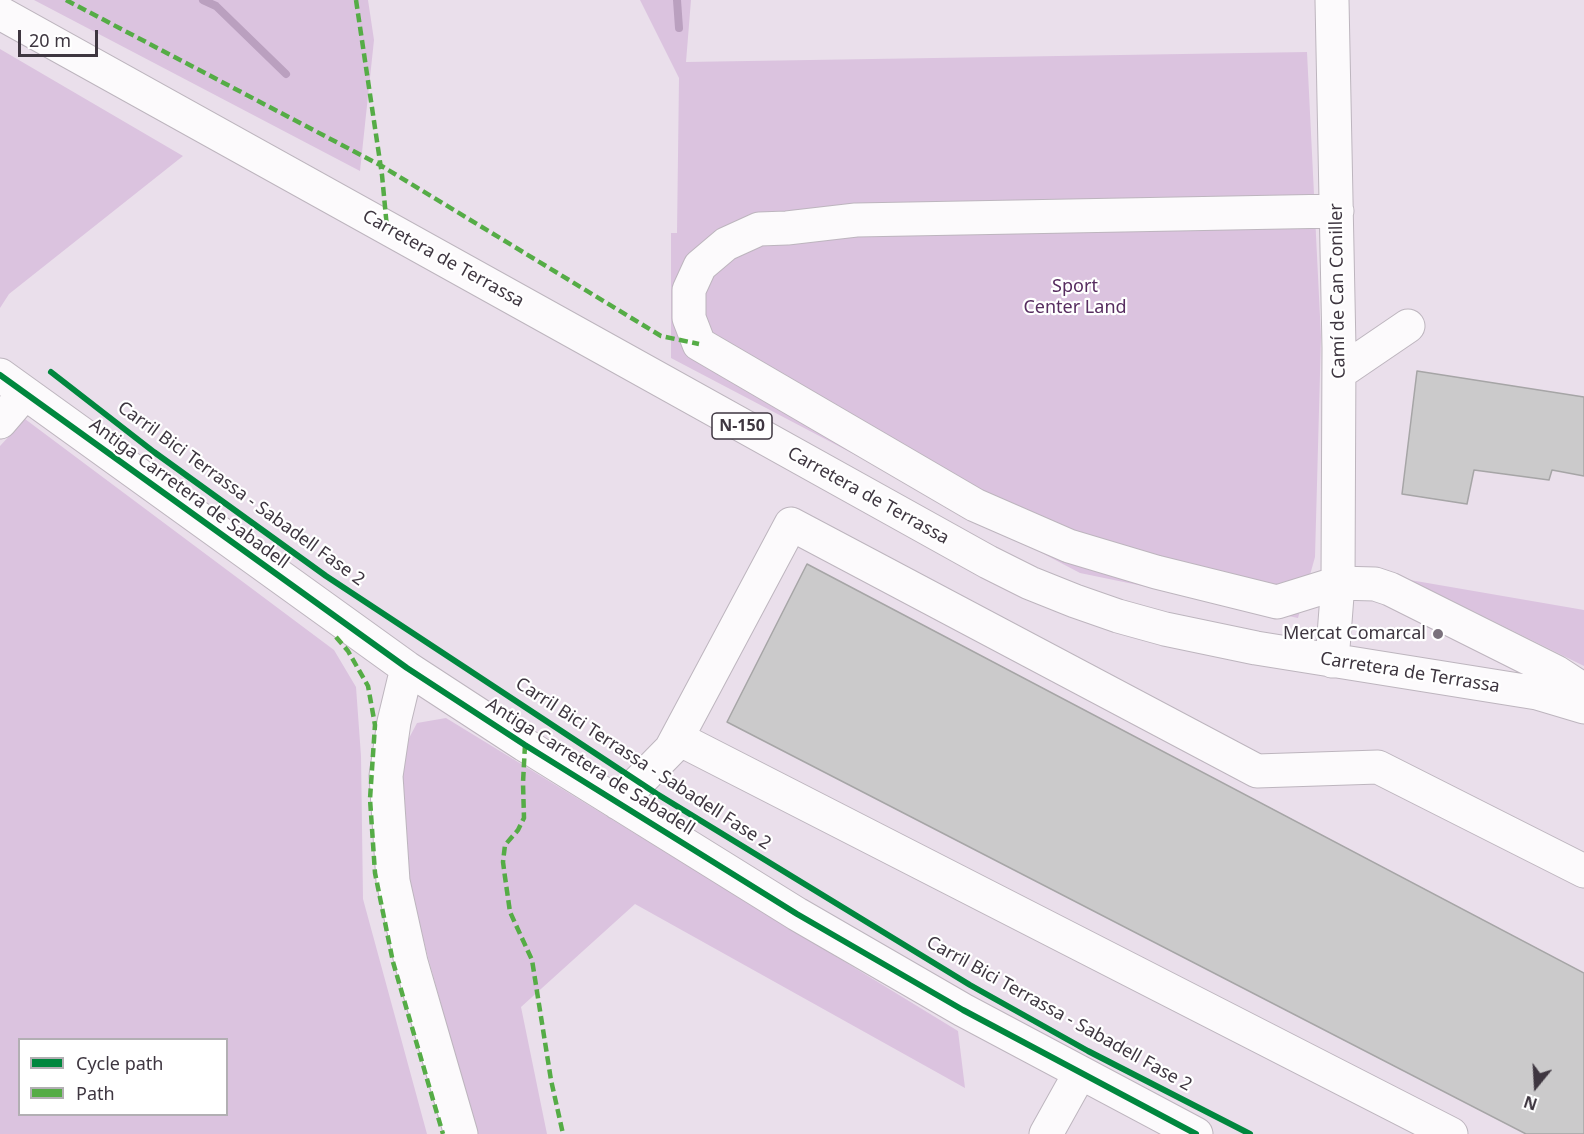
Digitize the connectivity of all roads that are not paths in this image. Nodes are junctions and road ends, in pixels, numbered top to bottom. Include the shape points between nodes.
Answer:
1 (1332, 0) edge
2 (0, 14) edge
3 (1337, 211) junction
4 (1408, 326) dead end
5 (1339, 373) junction
6 (12, 385) edge
7 (0, 422) edge
8 (1338, 583) junction
9 (1332, 661) junction
10 (407, 668) junction
11 (1584, 692) edge
12 (1537, 693) junction
13 (1584, 707) edge
14 (677, 738) junction
15 (618, 803) junction
16 (1584, 871) edge
17 (1080, 1073) junction
18 (461, 1134) edge
19 (1046, 1134) edge
20 (1196, 1134) edge
21 (1451, 1134) edge

1 - 3 street, Camí de Can Coniller
2 - 9 street, Carretera de Terrassa / N-150 via 1020,578 1118,616 1165,629
3 - 5 street, Camí de Can Coniller
3 - 8 street via 856,220 759,229 726,244 700,266 689,290 689,318 699,344 975,505 1070,546 1277,602
4 - 5 street
5 - 8 street, Camí de Can Coniller
6 - 7 street
6 - 10 street, Antiga Carretera de Sabadell
8 - 9 street, Camí de Can Coniller
8 - 11 street via 1376,584 1390,589 1556,672
9 - 12 street, Carretera de Terrassa / N-150
10 - 15 street, Antiga Carretera de Sabadell
10 - 18 street via 386,776 393,881 411,962
11 - 12 street, Carretera de Terrassa / N-150
12 - 13 street, Carretera de Terrassa / N-150
14 - 15 street
14 - 16 street via 791,524 1257,771 1378,767
14 - 21 street
15 - 17 street, Antiga Carretera de Sabadell via 807,919
17 - 19 street
17 - 20 street, Antiga Carretera de Sabadell

